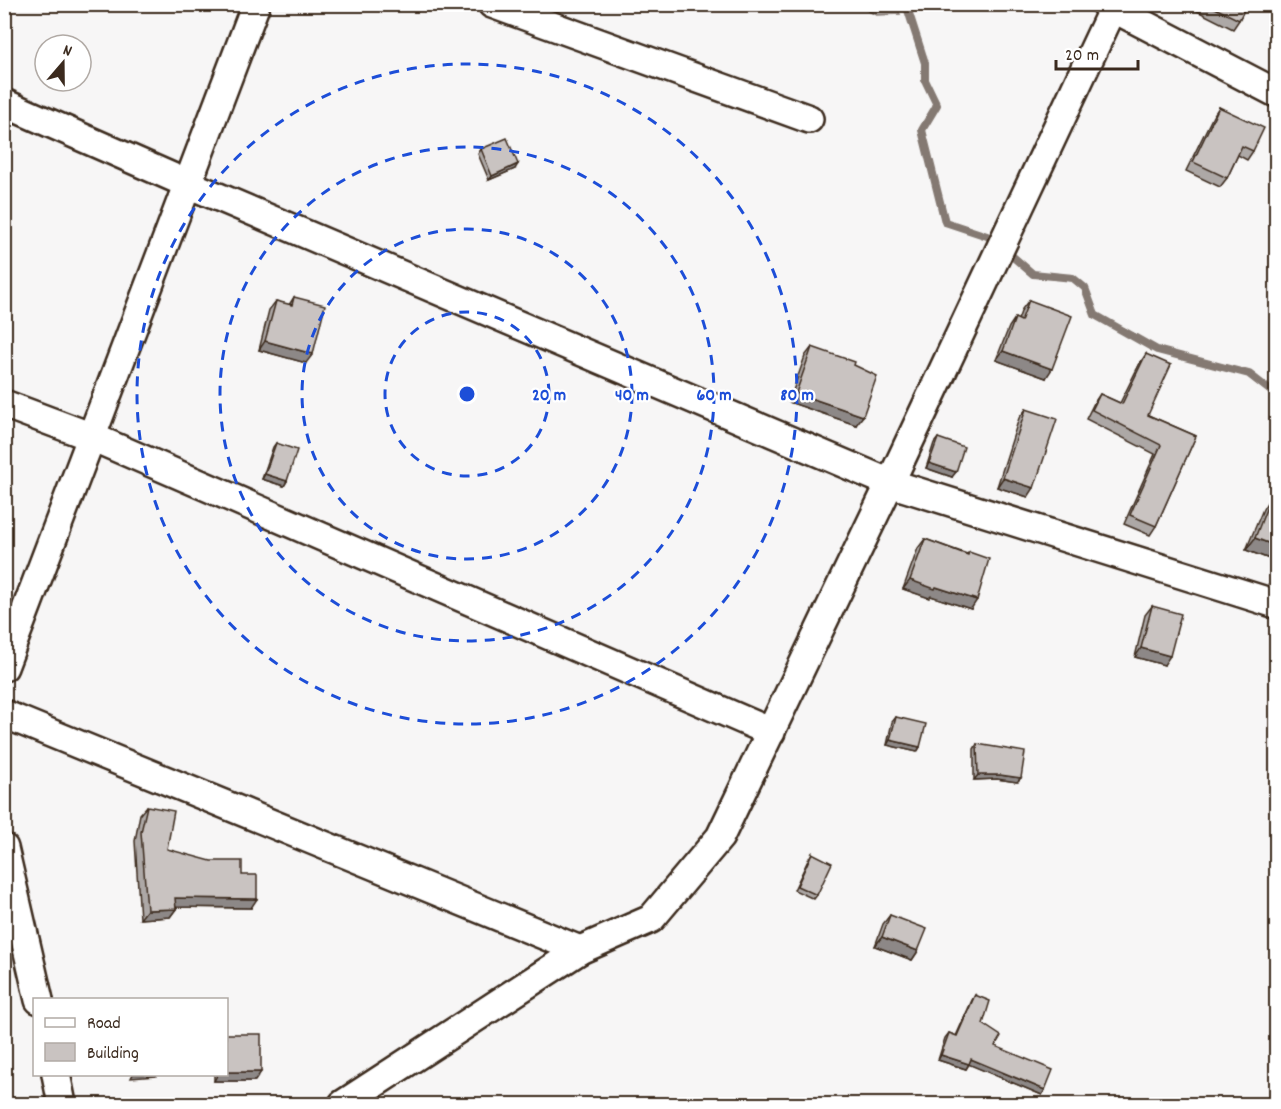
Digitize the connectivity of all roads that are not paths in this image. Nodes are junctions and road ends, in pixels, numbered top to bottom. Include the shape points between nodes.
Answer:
1 (256, 4) edge
2 (492, 4) edge
3 (1111, 6) edge
4 (1276, 93) edge
5 (4, 103) edge
6 (809, 119) dead end
7 (188, 184) junction
8 (4, 404) edge
9 (92, 437) junction
10 (890, 483) junction
11 (1276, 604) edge
12 (4, 667) edge
13 (4, 714) edge
14 (771, 732) junction
15 (4, 848) edge
16 (580, 950) junction
17 (39, 998) edge
18 (56, 1076) edge
19 (62, 1104) edge
20 (343, 1104) edge

1 - 7 street
2 - 6 street
3 - 4 street
3 - 10 street
5 - 7 street
7 - 9 street
7 - 10 street
8 - 9 street
9 - 12 street
9 - 14 street
10 - 11 street
10 - 14 street
13 - 16 street
14 - 16 street via 720,837 651,919
15 - 17 street
16 - 20 street
18 - 19 street

